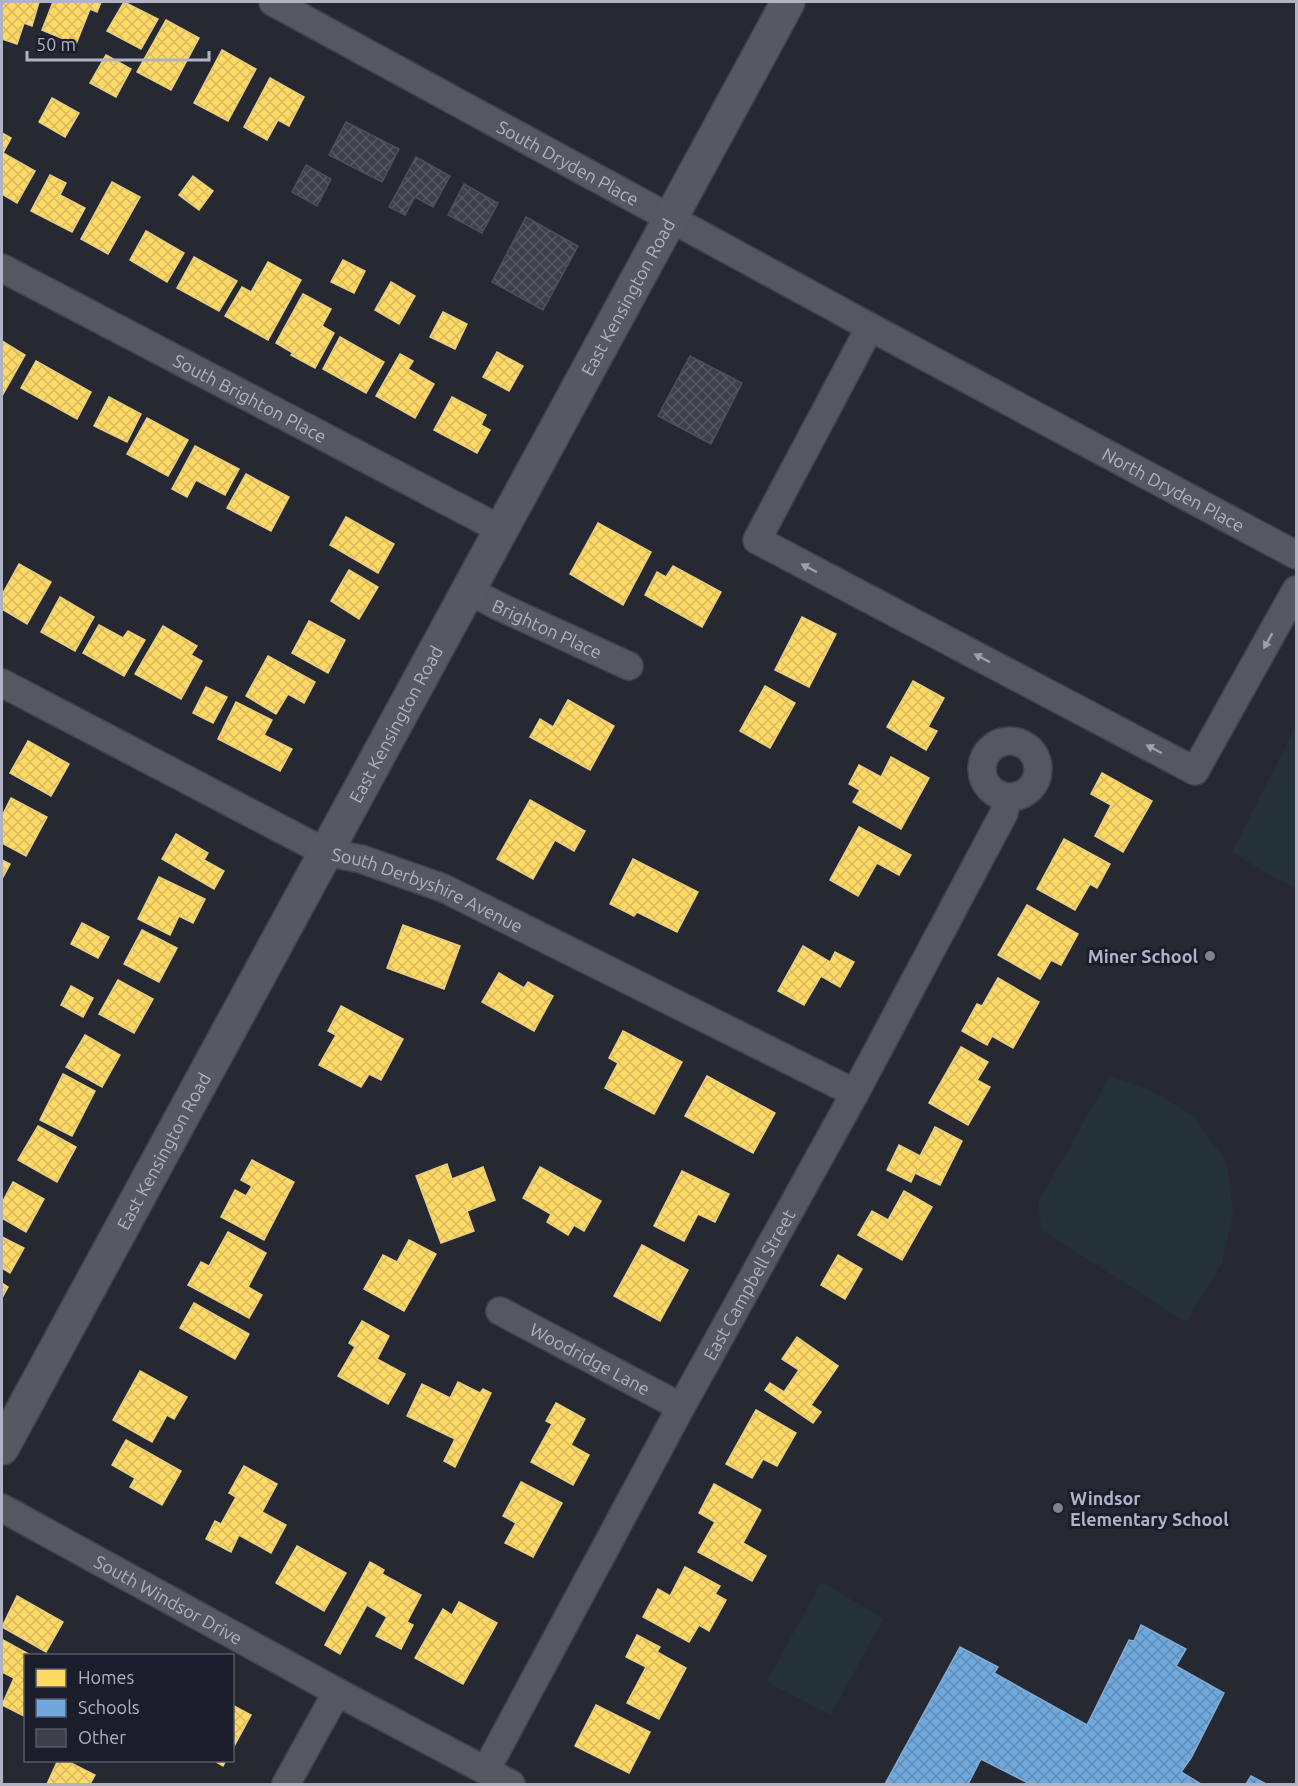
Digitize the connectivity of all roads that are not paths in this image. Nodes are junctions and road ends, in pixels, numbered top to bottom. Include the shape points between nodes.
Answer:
1 (273, 2) edge
2 (788, 2) edge
3 (670, 218) junction
4 (2, 268) edge
5 (870, 327) junction
6 (1053, 424) joint
7 (500, 529) junction
8 (1296, 555) edge
9 (468, 590) junction
10 (1296, 590) edge
11 (629, 666) dead end
12 (2, 683) edge
13 (1007, 798) dead end
14 (325, 852) junction
15 (855, 1093) junction
16 (500, 1311) dead end
17 (681, 1407) junction
18 (2, 1448) edge
19 (2, 1508) edge
20 (337, 1692) junction
21 (486, 1770) junction
22 (286, 1785) edge
23 (512, 1785) edge

1 - 3 street, South Dryden Place
2 - 3 main road, East Kensington Road
3 - 5 street, South Dryden Place
3 - 7 main road, East Kensington Road
4 - 7 street, South Brighton Place
5 - 6 street, South Dryden Place
10 -> 5 street via 1195,771 757,540
6 - 8 street, North Dryden Place
7 - 9 main road, East Kensington Road
9 - 11 street, Brighton Place
9 - 14 main road, East Kensington Road
12 - 14 street, South Derbyshire Avenue
13 - 15 street, East Campbell Street via 1004,813
14 - 15 street, South Derbyshire Avenue via 361,859 443,888
14 - 18 main road, East Kensington Road
15 - 17 street, East Campbell Street
16 - 17 street, Woodridge Lane
17 - 21 street, East Campbell Street
19 - 20 street, South Windsor Drive
20 - 21 street, South Windsor Drive
20 - 22 street
21 - 23 street, South Windsor Drive

